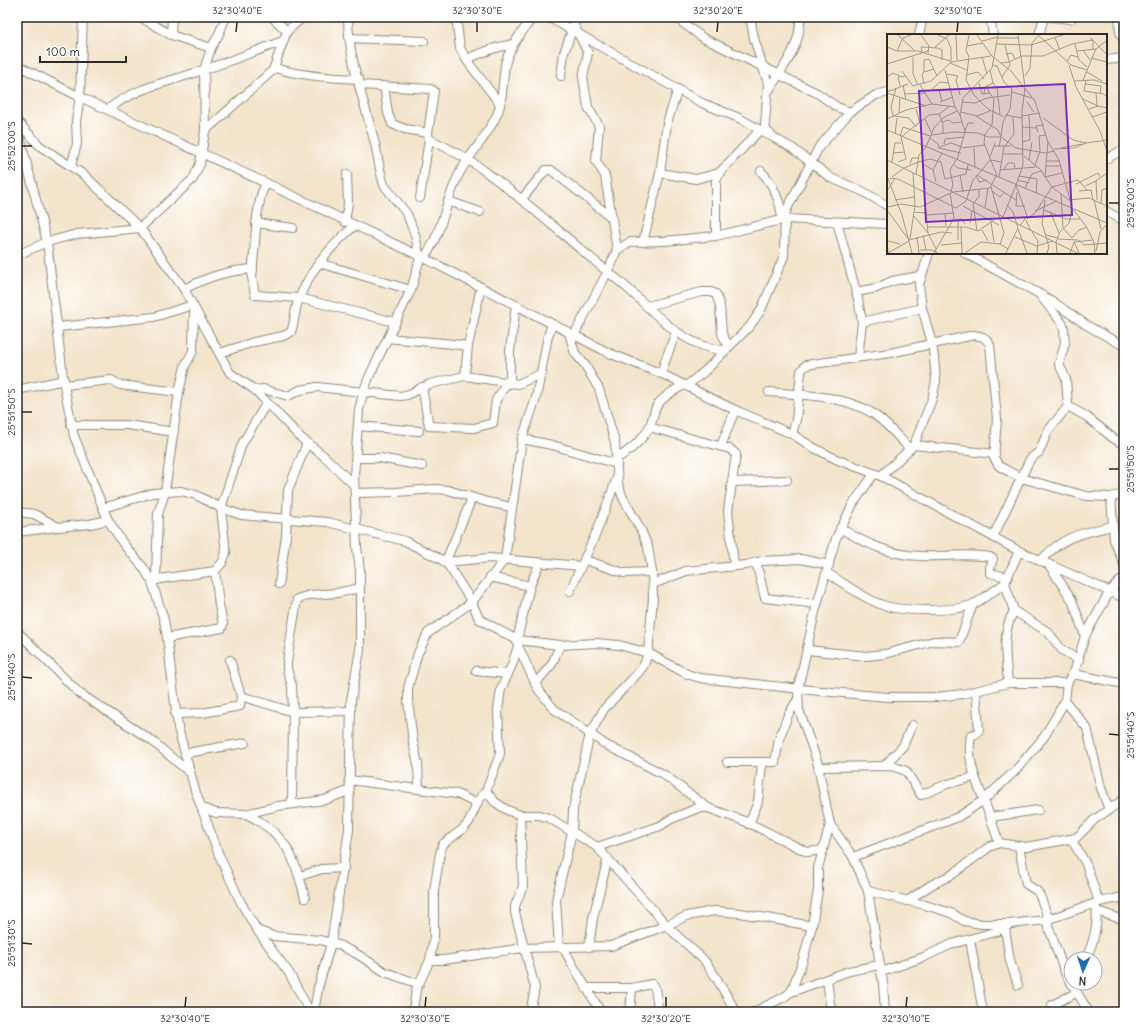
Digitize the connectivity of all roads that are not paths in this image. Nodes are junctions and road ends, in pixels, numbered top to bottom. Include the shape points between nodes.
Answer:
1 (83, 17) edge
2 (140, 17) edge
3 (172, 17) edge
4 (226, 17) edge
5 (272, 17) edge
6 (303, 17) edge
7 (348, 17) edge
8 (456, 17) edge
9 (533, 17) edge
10 (548, 17) edge
11 (570, 17) edge
12 (675, 17) edge
13 (750, 17) edge
14 (800, 17) edge
15 (923, 17) edge
16 (990, 17) edge
17 (1044, 17) edge
18 (1051, 17) edge
19 (1119, 17) edge
20 (1070, 19) dead end
21 (288, 31) junction
22 (574, 31) junction
23 (918, 34) edge
24 (993, 34) edge
25 (1039, 34) edge
26 (171, 35) junction
27 (350, 38) junction
28 (283, 40) junction
29 (424, 42) dead end
30 (1124, 42) edge
31 (513, 44) junction
32 (211, 48) junction
33 (466, 58) junction
34 (1124, 58) edge
35 (1107, 60) edge
36 (17, 65) edge
37 (275, 68) junction
38 (764, 68) junction
39 (204, 70) junction
40 (779, 74) junction
41 (561, 76) dead end
42 (360, 82) junction
43 (384, 86) junction
44 (678, 89) junction
45 (769, 90) junction
46 (887, 92) edge
47 (80, 97) junction
48 (500, 104) junction
49 (108, 109) junction
50 (850, 112) junction
51 (17, 121) edge
52 (17, 126) edge
53 (760, 130) junction
54 (205, 131) junction
55 (429, 136) junction
56 (773, 138) junction
57 (1124, 149) edge
58 (202, 154) junction
59 (1107, 158) edge
60 (470, 159) junction
61 (811, 163) junction
62 (71, 166) junction
63 (761, 171) dead end
64 (660, 173) junction
65 (719, 173) junction
66 (347, 174) dead end
67 (266, 183) junction
68 (420, 198) dead end
69 (521, 200) junction
70 (448, 201) junction
71 (887, 205) edge
72 (480, 212) dead end
73 (1107, 212) edge
74 (611, 217) junction
75 (784, 219) junction
76 (1124, 221) edge
77 (345, 222) junction
78 (837, 222) junction
79 (256, 223) junction
80 (887, 224) edge
81 (354, 226) junction
82 (140, 228) junction
83 (293, 228) dead end
84 (716, 236) junction
85 (47, 242) junction
86 (643, 242) junction
87 (617, 250) junction
88 (929, 254) edge
89 (967, 254) edge
90 (17, 255) edge
91 (422, 258) junction
92 (319, 263) junction
93 (253, 270) junction
94 (607, 273) junction
95 (920, 276) junction
96 (481, 287) junction
97 (184, 289) junction
98 (411, 290) junction
99 (856, 292) junction
100 (1039, 294) junction
101 (299, 298) junction
102 (516, 304) junction
103 (646, 306) junction
104 (194, 308) junction
105 (922, 308) junction
106 (395, 322) junction
107 (862, 322) junction
108 (552, 324) junction
109 (59, 327) junction
110 (676, 332) junction
111 (572, 334) junction
112 (388, 338) junction
113 (932, 343) junction
114 (468, 346) junction
115 (1124, 346) edge
116 (727, 348) junction
117 (220, 353) junction
118 (858, 357) junction
119 (542, 373) junction
120 (662, 374) junction
121 (465, 376) junction
122 (64, 383) junction
123 (508, 383) junction
124 (685, 386) junction
125 (422, 387) junction
126 (17, 390) edge
127 (255, 390) junction
128 (179, 392) junction
129 (769, 392) dead end
130 (363, 393) junction
131 (799, 394) junction
132 (266, 404) junction
133 (1068, 406) junction
134 (734, 410) junction
135 (71, 425) junction
136 (358, 426) junction
137 (649, 427) junction
138 (419, 431) dead end
139 (174, 432) junction
140 (792, 434) junction
141 (522, 439) junction
142 (307, 443) junction
143 (1124, 445) edge
144 (721, 446) junction
145 (912, 447) junction
146 (995, 454) junction
147 (356, 458) junction
148 (617, 461) junction
149 (422, 466) dead end
150 (877, 475) junction
151 (617, 478) junction
152 (1021, 478) junction
153 (787, 480) dead end
154 (732, 482) junction
155 (354, 489) junction
156 (165, 492) junction
157 (1124, 494) edge
158 (1111, 496) junction
159 (472, 498) junction
160 (511, 507) junction
161 (103, 508) junction
162 (221, 508) junction
163 (17, 512) edge
164 (288, 518) junction
165 (108, 520) junction
166 (1112, 526) junction
167 (58, 527) junction
168 (840, 528) junction
169 (357, 530) junction
170 (17, 532) edge
171 (993, 537) junction
172 (1019, 551) junction
173 (505, 559) junction
174 (1040, 561) junction
175 (756, 562) junction
176 (446, 563) junction
177 (583, 563) junction
178 (539, 564) junction
179 (1124, 564) edge
180 (1049, 565) junction
181 (734, 566) junction
182 (828, 569) junction
183 (215, 571) junction
184 (652, 572) junction
185 (490, 577) junction
186 (1124, 577) edge
187 (1006, 580) junction
188 (154, 581) junction
189 (279, 584) dead end
190 (653, 584) junction
191 (530, 586) junction
192 (360, 588) junction
193 (570, 590) dead end
194 (1110, 591) junction
195 (1124, 598) edge
196 (472, 602) junction
197 (817, 604) junction
198 (973, 604) junction
199 (1014, 612) junction
200 (17, 631) edge
201 (1085, 636) junction
202 (168, 638) junction
203 (517, 643) junction
204 (560, 645) junction
205 (806, 650) junction
206 (648, 653) junction
207 (230, 660) dead end
208 (1079, 660) junction
209 (476, 671) dead end
210 (508, 674) junction
211 (1073, 674) junction
212 (1008, 683) junction
213 (1067, 683) junction
214 (535, 684) junction
215 (1124, 684) edge
216 (798, 689) junction
217 (976, 692) junction
218 (241, 696) junction
219 (798, 699) junction
220 (1065, 701) junction
221 (351, 711) junction
222 (293, 712) junction
223 (175, 714) junction
224 (912, 725) dead end
225 (590, 734) junction
226 (245, 744) dead end
227 (186, 753) junction
228 (727, 762) dead end
229 (762, 763) junction
230 (884, 766) junction
231 (818, 767) junction
232 (189, 772) junction
233 (974, 776) junction
234 (349, 780) junction
235 (419, 789) junction
236 (348, 791) junction
237 (486, 791) junction
238 (1124, 799) edge
239 (984, 800) junction
240 (292, 804) junction
241 (477, 804) junction
242 (202, 808) junction
243 (708, 808) junction
244 (264, 809) junction
245 (1038, 810) dead end
246 (1109, 810) junction
247 (216, 813) junction
248 (246, 814) junction
249 (520, 815) junction
250 (991, 817) junction
251 (261, 821) junction
252 (208, 824) junction
253 (749, 824) junction
254 (830, 824) junction
255 (572, 832) junction
256 (1071, 840) junction
257 (999, 844) junction
258 (597, 846) junction
259 (1019, 846) junction
260 (823, 850) junction
261 (808, 852) junction
262 (853, 857) junction
263 (608, 858) junction
264 (344, 868) junction
265 (818, 868) junction
266 (300, 876) junction
267 (868, 891) junction
268 (1124, 897) edge
269 (305, 898) dead end
270 (907, 901) junction
271 (1097, 906) junction
272 (1047, 920) junction
273 (1124, 920) edge
274 (667, 926) junction
275 (812, 926) junction
276 (1002, 926) junction
277 (257, 930) junction
278 (970, 940) junction
279 (331, 943) junction
280 (561, 947) junction
281 (589, 947) junction
282 (523, 948) junction
283 (1090, 951) edge
284 (430, 960) junction
285 (1063, 961) edge
286 (880, 969) junction
287 (827, 979) junction
288 (419, 984) junction
289 (1018, 985) dead end
290 (586, 988) junction
291 (632, 988) junction
292 (791, 992) junction
293 (1076, 992) joint
294 (1052, 1005) dead end
295 (310, 1012) edge
296 (314, 1012) edge
297 (415, 1012) edge
298 (530, 1012) edge
299 (601, 1012) edge
300 (630, 1012) edge
301 (659, 1012) edge
302 (736, 1012) edge
303 (754, 1012) edge
304 (831, 1012) edge
305 (885, 1012) edge
306 (983, 1012) edge
307 (1088, 1012) edge

1 - 47 street
2 - 26 street
3 - 26 street
4 - 32 street
5 - 21 street
6 - 21 street
7 - 27 street
8 - 33 street via 458,41
9 - 31 street
10 - 22 street
11 - 22 street
12 - 38 street via 704,38
13 - 38 street
14 - 40 street via 798,41
15 - 23 street
16 - 24 street
17 - 25 street
18 - 20 street
19 - 30 street
21 - 28 street
22 - 41 street via 564,53
22 - 44 street
22 - 74 street via 583,41 588,53 583,77 588,107 599,126 596,161 605,176
26 - 32 street
27 - 29 street
27 - 42 street
28 - 37 street
28 - 39 street
31 - 33 street
31 - 48 street via 506,61
32 - 39 street
33 - 48 street
34 - 35 street
36 - 47 street
37 - 42 street via 286,72
37 - 54 street
38 - 40 street
38 - 45 street
39 - 49 street via 147,86
39 - 54 street
40 - 45 street
40 - 50 street via 817,92 837,107
42 - 43 street
42 - 91 street via 384,185 407,214
43 - 55 street via 392,124
43 - 55 street via 433,89
44 - 53 street
44 - 64 street via 667,122
45 - 56 street via 765,124 766,130
46 - 50 street via 876,95
47 - 49 street
47 - 62 street via 76,121 77,144
48 - 60 street via 490,129
49 - 58 street
50 - 61 street via 819,147
51 - 62 street via 40,146
52 - 85 street
53 - 56 street
53 - 65 street
54 - 58 street
55 - 60 street
55 - 68 street
56 - 61 street via 792,148
57 - 59 street
58 - 67 street
58 - 82 street via 193,179
60 - 69 street
60 - 70 street via 459,174
61 - 71 street via 831,178
61 - 75 street
62 - 82 street via 96,185
63 - 75 street via 771,181 780,201
64 - 65 street via 696,179
64 - 86 street
65 - 84 street via 716,181
66 - 77 street via 348,203
67 - 77 street
67 - 79 street
69 - 74 street via 546,170 551,170
69 - 94 street
70 - 72 street
70 - 91 street via 436,240
73 - 76 street
74 - 87 street
75 - 78 street
75 - 84 street
75 - 116 street via 784,256 769,294 750,326
77 - 81 street
78 - 80 street
78 - 99 street
79 - 83 street
79 - 93 street
81 - 91 street
81 - 92 street via 338,240
82 - 85 street via 77,234
82 - 97 street
84 - 86 street
85 - 90 street
85 - 109 street
86 - 87 street via 630,242
87 - 94 street
88 - 95 street
89 - 100 street
91 - 96 street
91 - 98 street
92 - 98 street
92 - 101 street
93 - 97 street via 216,274
93 - 101 street via 255,295
94 - 103 street
94 - 111 street
95 - 99 street
95 - 105 street
96 - 102 street
96 - 114 street
97 - 104 street
98 - 106 street
99 - 107 street
100 - 115 street
100 - 133 street via 1064,329 1065,343 1059,364 1066,379
101 - 106 street
101 - 117 street via 291,332
102 - 108 street
102 - 123 street
103 - 110 street
103 - 116 street via 702,292 716,294 720,306 722,334
104 - 109 street via 154,317
104 - 117 street
104 - 128 street via 193,351 185,366
105 - 107 street
105 - 113 street
106 - 112 street
107 - 118 street
108 - 111 street
108 - 119 street
109 - 122 street
110 - 116 street via 706,348
110 - 120 street
111 - 120 street via 628,362
111 - 148 street via 575,353 599,389 615,442
112 - 114 street
112 - 130 street
113 - 118 street via 890,353
113 - 145 street via 936,381 932,399
113 - 146 street via 974,335 988,340 997,419
114 - 121 street
116 - 124 street via 705,371
117 - 127 street via 230,374
118 - 131 street via 803,367
119 - 123 street via 527,382
119 - 141 street
120 - 124 street
121 - 123 street
121 - 125 street
122 - 126 street
122 - 128 street via 111,380 120,386
122 - 135 street
123 - 125 street via 496,400 493,424 474,428 429,426
124 - 134 street
124 - 137 street via 669,394 658,404
125 - 130 street via 400,396
127 - 130 street via 263,389 288,396 300,390 317,387
127 - 132 street
128 - 139 street
129 - 131 street
130 - 136 street
131 - 140 street
131 - 145 street via 832,399 872,413
132 - 142 street
132 - 162 street via 242,444
133 - 143 street
133 - 152 street via 1048,431 1042,448 1030,460
134 - 140 street
134 - 144 street
135 - 139 street via 127,425
135 - 161 street
136 - 138 street
136 - 147 street
137 - 144 street
137 - 148 street
139 - 156 street
140 - 150 street via 814,448
141 - 148 street
141 - 160 street
142 - 155 street via 325,457
142 - 164 street via 288,490
144 - 154 street via 730,448 736,454
145 - 146 street
145 - 150 street
146 - 152 street via 995,461 999,466
147 - 149 street via 380,458
147 - 155 street
148 - 151 street
150 - 168 street via 853,504
150 - 171 street
151 - 177 street
151 - 184 street via 623,498 648,547
152 - 158 street via 1086,496
152 - 171 street
153 - 154 street
154 - 181 street via 728,511
155 - 159 street via 435,489 448,490
155 - 169 street
156 - 161 street
156 - 162 street via 187,492
156 - 188 street via 158,514
157 - 158 street
158 - 166 street
159 - 160 street
159 - 176 street
160 - 173 street
161 - 165 street
162 - 164 street via 240,515
162 - 183 street via 226,553
163 - 167 street via 34,514
164 - 169 street via 327,522
164 - 189 street
165 - 167 street
165 - 188 street via 124,545
166 - 174 street via 1072,536 1061,542
166 - 179 street via 1116,547
167 - 170 street
168 - 182 street
168 - 187 street via 869,545 901,554 962,554 991,557 993,559 990,573
169 - 176 street via 404,541
169 - 192 street
171 - 172 street
172 - 174 street
172 - 187 street
173 - 176 street via 476,558
173 - 178 street
173 - 185 street
174 - 180 street
175 - 181 street
175 - 182 street via 784,558 801,559
175 - 197 street via 765,598
176 - 196 street
177 - 178 street
177 - 184 street via 624,572
177 - 193 street
178 - 191 street
180 - 194 street
180 - 201 street via 1072,600
181 - 190 street via 686,571
182 - 197 street
182 - 198 street via 870,600 891,608 917,610
183 - 188 street
183 - 202 street via 222,628
184 - 190 street
185 - 191 street
185 - 196 street
186 - 194 street
187 - 198 street
187 - 199 street
188 - 202 street
190 - 206 street
191 - 203 street
192 - 221 street via 360,650
192 - 222 street via 297,599 287,662 292,686
194 - 195 street
194 - 201 street
196 - 203 street via 480,619
196 - 235 street via 434,628 424,639 408,688
197 - 205 street
198 - 205 street via 959,642 934,641 885,654 866,656
199 - 208 street via 1048,632 1062,650
199 - 212 street via 1010,618 1006,638
200 - 232 street via 80,693 151,740
201 - 208 street
202 - 223 street
203 - 204 street
203 - 210 street
203 - 214 street
204 - 206 street via 608,643
204 - 214 street via 549,668
205 - 216 street
206 - 216 street via 687,674 700,678
206 - 225 street via 638,673 604,709
207 - 218 street
208 - 211 street
209 - 210 street
210 - 237 street via 501,689 498,710 500,754
211 - 213 street
211 - 215 street
212 - 213 street
212 - 217 street
213 - 220 street
214 - 225 street via 554,709
216 - 217 street via 887,697 936,697
216 - 219 street
217 - 233 street via 979,730 971,735 970,755
218 - 222 street
218 - 223 street via 241,704 238,707
219 - 229 street via 788,715 779,739 776,761
219 - 231 street
220 - 239 street via 1032,752
220 - 246 street via 1087,728
221 - 222 street
221 - 234 street
222 - 240 street
223 - 227 street
224 - 230 street via 903,746
225 - 243 street via 663,774
225 - 255 street via 573,810
226 - 227 street
227 - 232 street
228 - 229 street
229 - 253 street via 758,802
230 - 231 street
230 - 233 street via 906,771 921,795
231 - 254 street
232 - 242 street
233 - 239 street
234 - 235 street
234 - 236 street
235 - 241 street via 457,794
236 - 240 street via 325,800
236 - 264 street via 349,830
237 - 241 street
237 - 249 street via 500,806
238 - 246 street
239 - 250 street
239 - 262 street via 958,818
240 - 244 street
241 - 284 street via 463,829 443,844 440,853 434,891 434,937
242 - 247 street
242 - 252 street
243 - 253 street
243 - 258 street via 698,808 660,826
244 - 248 street
244 - 251 street
245 - 250 street
246 - 256 street via 1094,820 1082,834
247 - 248 street
247 - 252 street
248 - 251 street
249 - 255 street via 540,815
249 - 282 street via 523,886 515,913
250 - 257 street
251 - 266 street via 283,841
252 - 277 street via 228,876
253 - 261 street
254 - 260 street
254 - 262 street
255 - 258 street
255 - 280 street via 556,900
256 - 259 street via 1039,846
256 - 271 street via 1086,864
257 - 259 street
257 - 270 street via 990,847 953,874
258 - 263 street
259 - 272 street via 1026,884 1040,896
260 - 261 street
260 - 265 street
261 - 265 street
262 - 267 street
263 - 274 street
263 - 281 street via 593,918
264 - 266 street via 322,869
264 - 279 street
265 - 275 street via 818,890
266 - 269 street
267 - 270 street
267 - 286 street
268 - 271 street
270 - 276 street via 951,913 964,921
271 - 272 street
271 - 273 street
271 - 283 street
272 - 276 street
272 - 285 street
274 - 275 street via 700,912 727,911
274 - 281 street via 611,946
274 - 302 street via 704,960
275 - 292 street
276 - 278 street
276 - 289 street
277 - 279 street via 273,936
277 - 295 street via 289,973
278 - 286 street via 952,944 919,959
278 - 306 street
279 - 288 street via 350,949 384,972
279 - 296 street
280 - 281 street
280 - 282 street
280 - 290 street
282 - 284 street
282 - 298 street via 535,988
284 - 288 street
286 - 287 street via 849,971
286 - 305 street
287 - 292 street
287 - 304 street
288 - 297 street via 412,1010
290 - 291 street
290 - 299 street
291 - 300 street
291 - 301 street via 654,985
292 - 303 street
293 - 294 street
293 - 307 street

